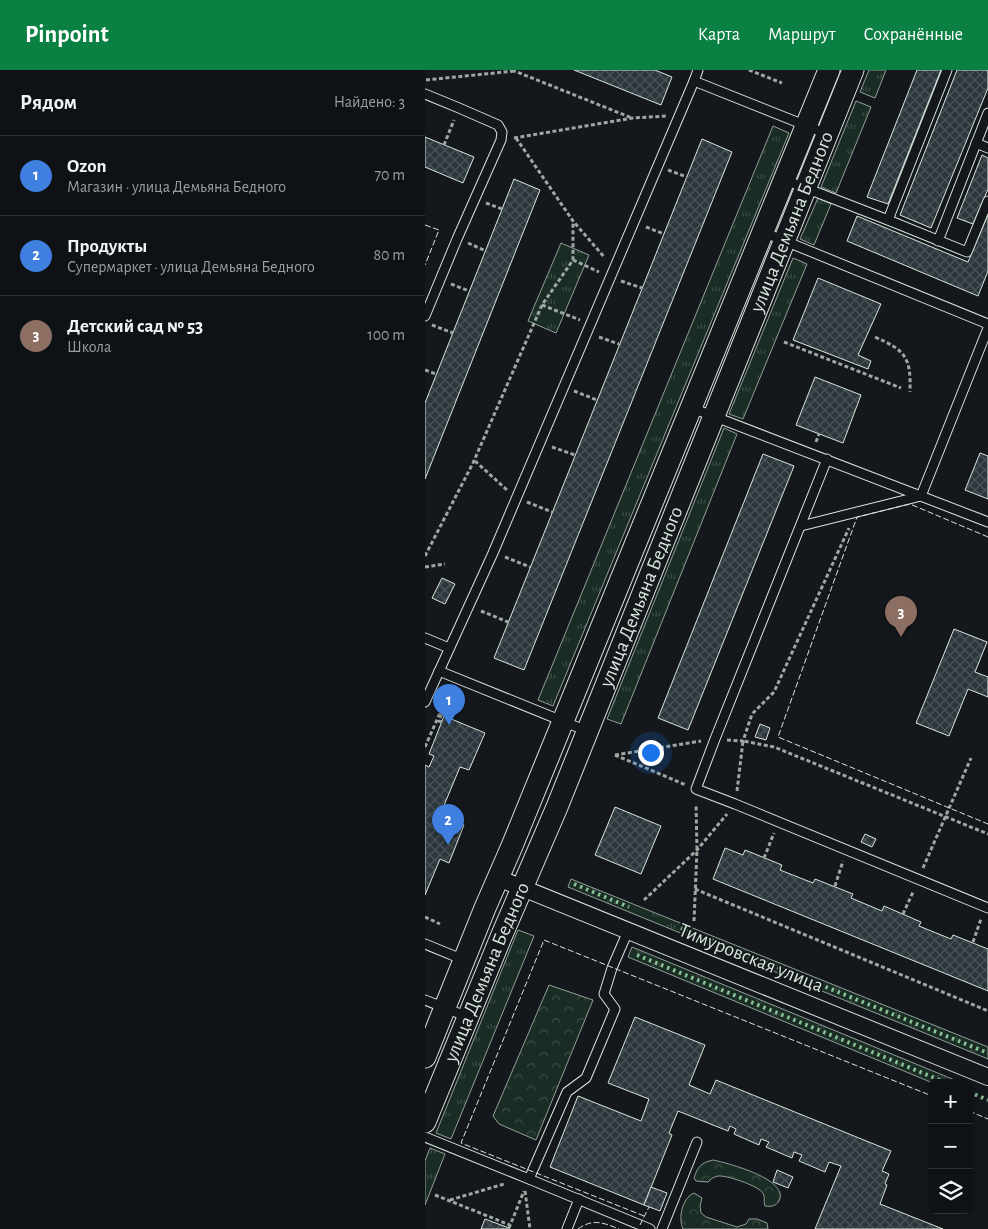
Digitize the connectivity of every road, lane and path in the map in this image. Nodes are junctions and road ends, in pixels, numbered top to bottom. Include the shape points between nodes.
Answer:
1 (698, 70) edge
2 (749, 70) edge
3 (829, 70) edge
4 (853, 70) edge
5 (947, 70) edge
6 (514, 71) edge
7 (425, 80) edge
8 (694, 81) junction
9 (782, 83) dead end
10 (425, 94) edge
11 (459, 108) junction
12 (988, 113) edge
13 (679, 115) junction
14 (633, 118) junction
15 (807, 127) junction
16 (827, 134) junction
17 (516, 138) junction
18 (501, 140) junction
19 (976, 144) junction
20 (444, 145) dead end
21 (988, 148) edge
22 (785, 180) junction
23 (805, 188) junction
24 (988, 201) edge
25 (888, 220) junction
26 (573, 221) junction
27 (633, 222) junction
28 (763, 232) junction
29 (664, 234) dead end
30 (784, 240) junction
31 (938, 241) junction
32 (614, 268) junction
33 (440, 279) junction
34 (469, 291) dead end
35 (543, 306) junction
36 (425, 316) edge
37 (425, 322) edge
38 (988, 324) edge
39 (588, 328) junction
40 (988, 328) edge
41 (453, 333) dead end
42 (875, 337) dead end
43 (785, 342) dead end
44 (619, 344) dead end
45 (425, 370) edge
46 (437, 374) dead end
47 (563, 387) junction
48 (901, 388) dead end
49 (911, 392) dead end
50 (597, 400) dead end
51 (692, 408) junction
52 (713, 415) junction
53 (540, 442) junction
54 (575, 455) dead end
55 (827, 459) junction
56 (921, 496) junction
57 (856, 512) junction
58 (988, 522) edge
59 (801, 526) junction
60 (493, 552) junction
61 (425, 556) edge
62 (445, 564) dead end
63 (425, 567) edge
64 (530, 567) dead end
65 (469, 606) junction
66 (508, 622) dead end
67 (425, 638) edge
68 (449, 648) junction
69 (439, 671) junction
70 (457, 678) junction
71 (425, 702) edge
72 (442, 714) junction
73 (442, 722) dead end
74 (563, 722) junction
75 (587, 731) junction
76 (715, 739) junction
77 (743, 741) junction
78 (425, 747) edge
79 (971, 758) dead end
80 (696, 789) junction
81 (735, 804) junction
82 (945, 817) junction
83 (778, 821) junction
84 (988, 834) edge
85 (697, 850) junction
86 (847, 850) junction
87 (764, 858) dead end
88 (498, 878) junction
89 (918, 879) junction
90 (835, 886) dead end
91 (522, 887) junction
92 (695, 889) junction
93 (644, 900) dead end
94 (987, 908) edge
95 (903, 914) dead end
96 (425, 917) edge
97 (694, 921) dead end
98 (440, 924) dead end
99 (628, 930) junction
100 (973, 942) dead end
101 (425, 944) edge
102 (464, 960) junction
103 (425, 1000) edge
104 (445, 1009) junction
105 (988, 1011) edge
106 (468, 1017) junction
107 (425, 1057) edge
108 (988, 1077) edge
109 (425, 1122) edge
110 (425, 1137) edge
111 (697, 1142) dead end
112 (527, 1178) junction
113 (525, 1190) junction
114 (435, 1195) dead end
115 (579, 1199) junction
116 (449, 1200) junction
117 (509, 1227) edge
118 (530, 1229) edge
119 (567, 1229) edge
120 (650, 1229) edge
121 (662, 1229) edge

1 - 8 lane
2 - 9 path
3 - 15 street, улица Демьяна Бедного
4 - 16 street, улица Демьяна Бедного
5 - 25 lane
6 - 7 path
6 - 14 path
8 - 13 lane
8 - 15 lane
10 - 11 lane
11 - 18 lane via 498,126 503,132
11 - 20 path
12 - 19 lane
13 - 14 path
13 - 27 lane
14 - 17 path
15 - 16 lane
15 - 22 street, улица Демьяна Бедного
16 - 23 street, улица Демьяна Бедного
17 - 18 path
17 - 26 path
18 - 33 lane
19 - 21 lane
19 - 31 lane
22 - 23 lane
22 - 28 street, улица Демьяна Бедного
23 - 25 lane
23 - 30 street, улица Демьяна Бедного
24 - 31 lane via 967,252
25 - 31 lane
26 - 32 path
26 - 35 path via 573,260
27 - 29 path
27 - 32 lane
28 - 30 lane
28 - 51 street, улица Демьяна Бедного
30 - 38 lane
30 - 52 street, улица Демьяна Бедного
32 - 39 lane
33 - 34 path
33 - 36 lane
35 - 39 path
35 - 61 path via 473,463
37 - 41 path
39 - 44 path
39 - 47 lane
40 - 56 lane
42 - 49 path via 902,353 909,367
43 - 48 path
45 - 46 path
47 - 50 path
47 - 53 lane
51 - 52 lane
51 - 74 street, улица Демьяна Бедного
52 - 55 lane
52 - 75 street, улица Демьяна Бедного
53 - 54 path
53 - 60 lane
55 - 56 lane
55 - 59 lane
56 - 57 lane
56 - 58 lane
57 - 59 lane
57 - 77 path via 774,692 751,714
59 - 76 lane
60 - 64 path
60 - 65 lane
62 - 63 path
65 - 66 path
65 - 68 lane
67 - 68 lane
68 - 69 lane
69 - 70 lane
69 - 71 lane
70 - 72 path
70 - 74 lane
72 - 73 path via 439,721
72 - 78 path
74 - 75 lane
74 - 88 street, улица Демьяна Бедного
75 - 91 street, улица Демьяна Бедного
76 - 77 path
76 - 80 lane
76 - 80 path via 615,756
77 - 81 path
77 - 82 path via 774,747
79 - 82 path
80 - 81 lane
80 - 85 path
81 - 83 lane
81 - 85 path
82 - 84 path
82 - 89 path
83 - 86 lane
83 - 87 path
85 - 92 path
85 - 93 path
86 - 89 lane
86 - 90 path
88 - 91 street, Тимуровская улица
88 - 102 street, улица Демьяна Бедного
89 - 94 lane
89 - 95 path
91 - 99 street, Тимуровская улица
91 - 106 street, улица Демьяна Бедного
92 - 97 path
92 - 105 path
94 - 100 path
96 - 98 path
99 - 108 street, Тимуровская улица
99 - 112 lane via 604,994 615,1009 586,1078 567,1092
101 - 102 lane
102 - 104 street, улица Демьяна Бедного
103 - 104 lane
104 - 106 lane
104 - 107 street, улица Демьяна Бедного
106 - 109 street, улица Демьяна Бедного
110 - 112 lane
111 - 121 lane
112 - 113 path
112 - 115 lane
112 - 116 path
113 - 117 path
113 - 118 path
114 - 116 path
115 - 119 lane
115 - 120 lane
116 - 117 path

